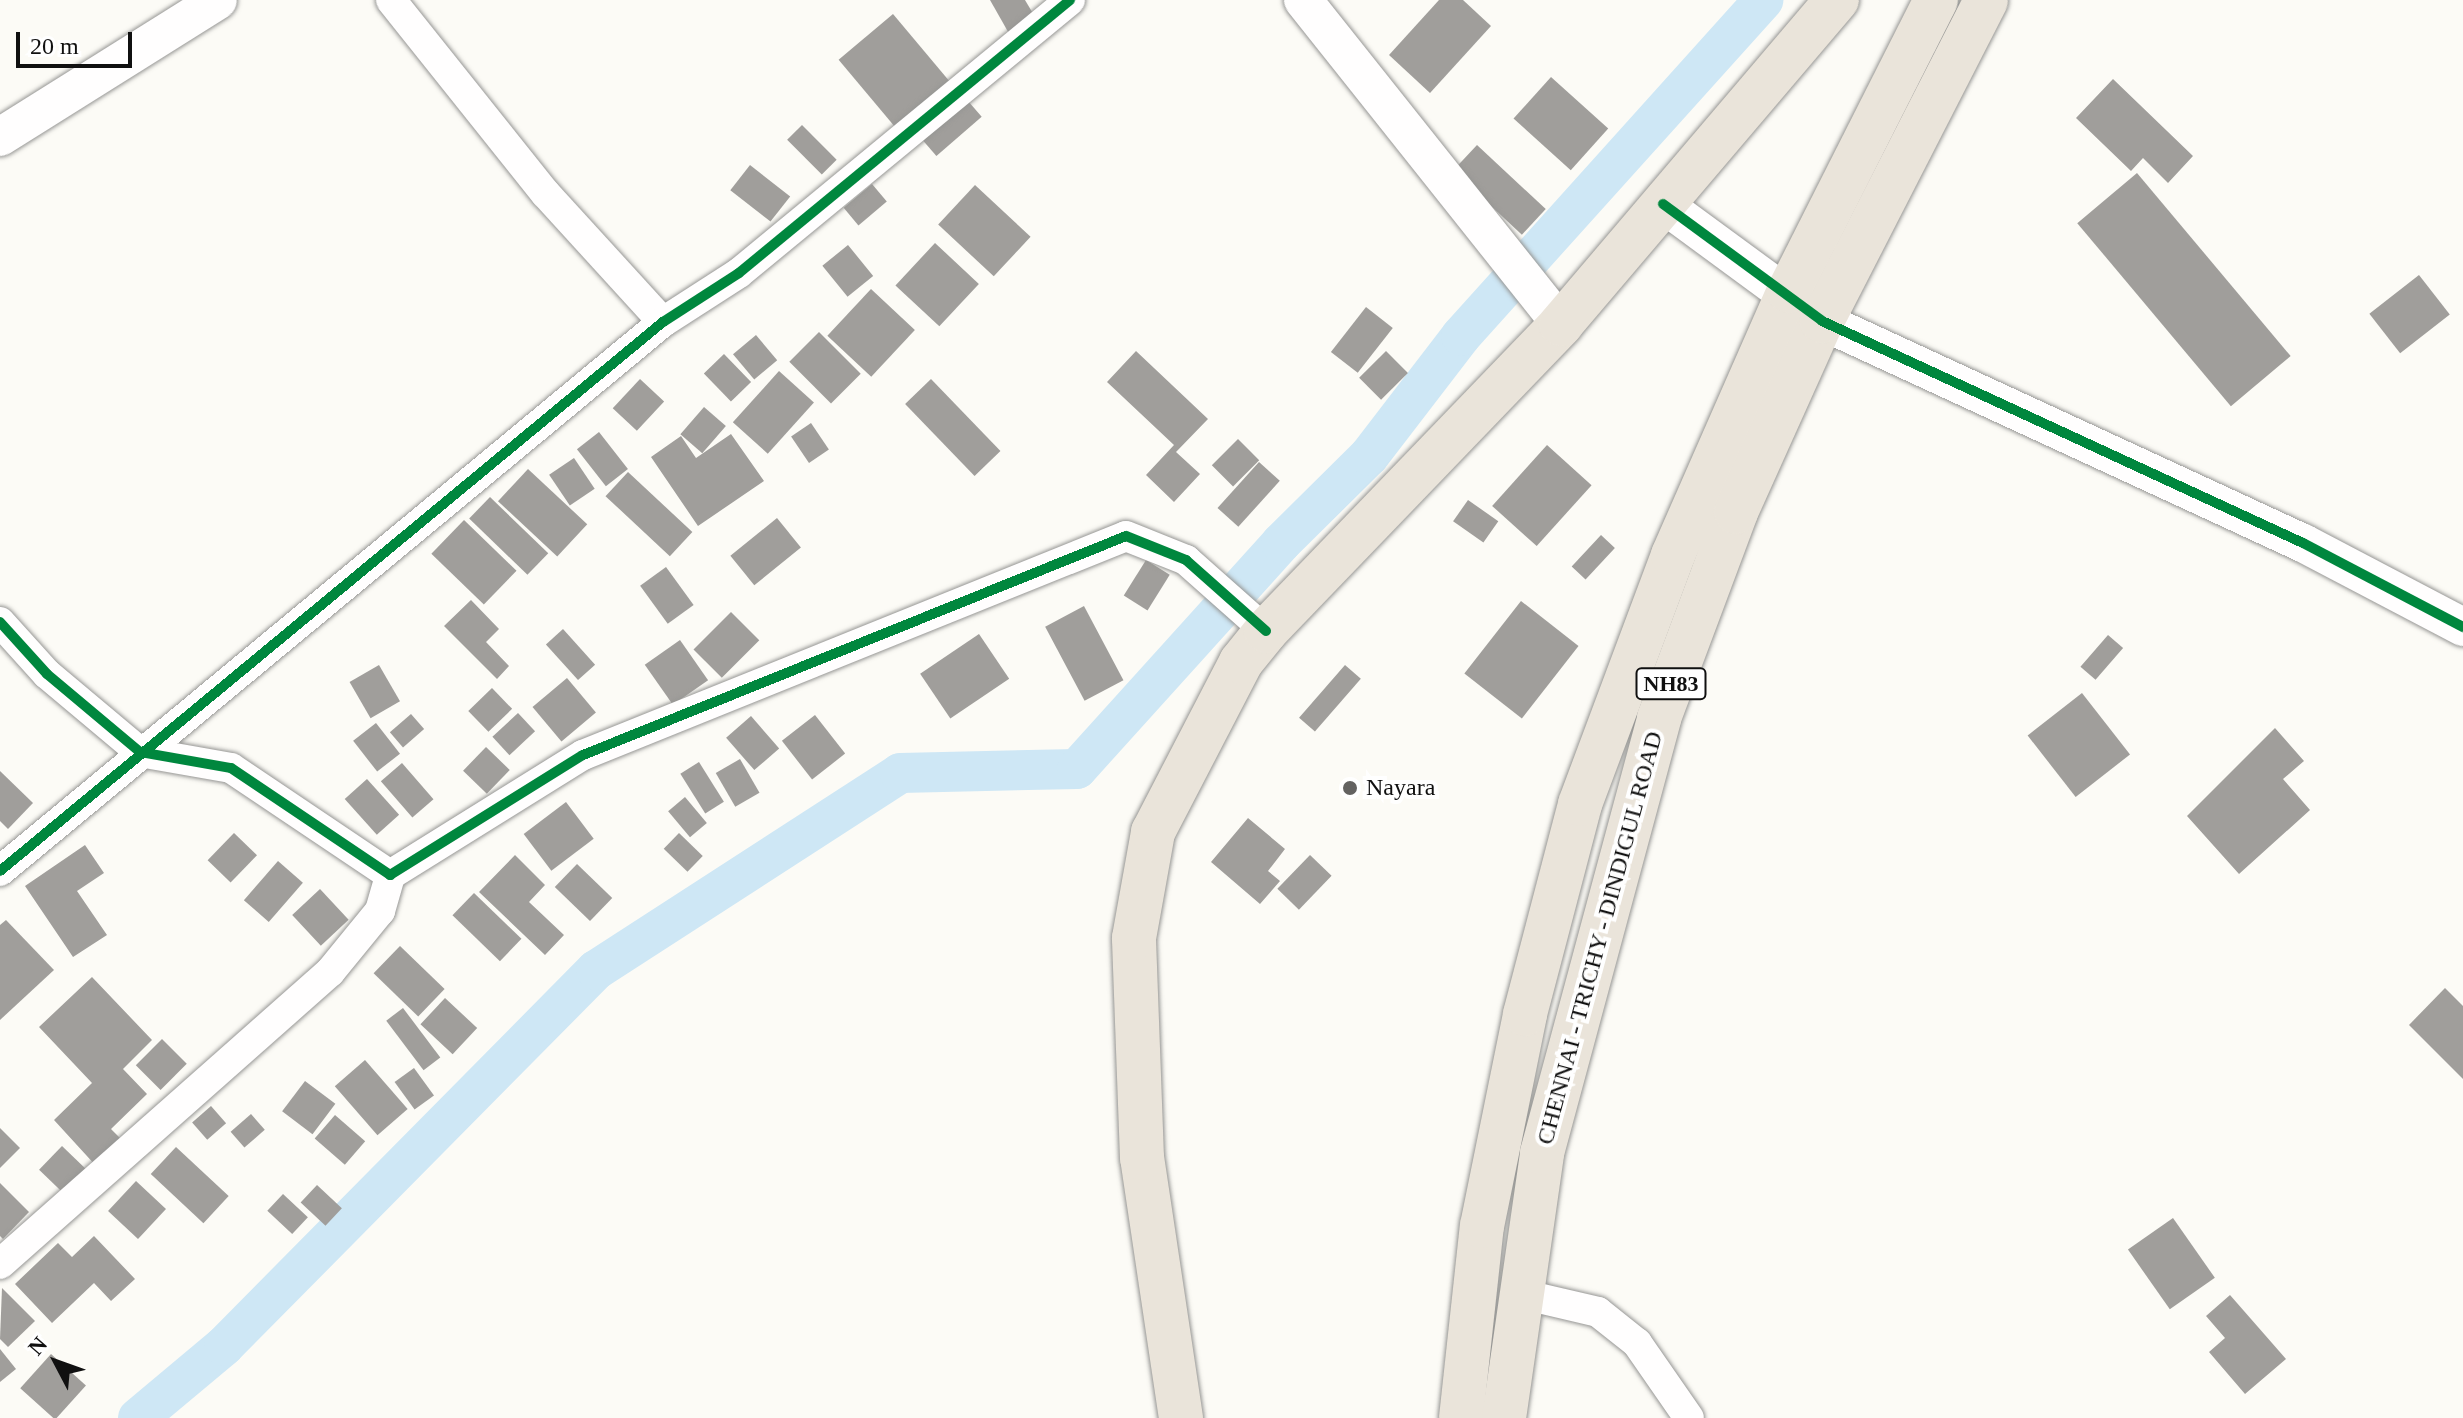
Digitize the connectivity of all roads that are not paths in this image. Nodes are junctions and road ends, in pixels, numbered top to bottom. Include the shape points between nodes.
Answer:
1 (218, 0) edge
2 (391, 0) edge
3 (1070, 0) edge
4 (1303, 0) edge
5 (1837, 0) edge
6 (1936, 0) edge
7 (1986, 0) edge
8 (0, 137) edge
9 (1663, 204) junction
10 (1789, 291) junction
11 (1549, 308) junction
12 (1822, 321) junction
13 (663, 322) junction
14 (0, 622) edge
15 (1258, 624) junction
16 (2463, 627) edge
17 (140, 752) junction
18 (0, 871) edge
19 (390, 875) junction
20 (0, 1264) edge
21 (1517, 1293) junction
22 (1181, 1418) edge
23 (1461, 1418) edge
24 (1504, 1418) edge
25 (1689, 1418) edge

1 - 8 street
2 - 13 street via 546,194
3 - 13 street via 739,273
4 - 11 street
5 - 9 highway
6 - 10 highway, CHENNAI - TRICHY - DINDIGUL ROAD
7 - 12 highway, CHENNAI - TRICHY - DINDIGUL ROAD / NH83
9 - 10 street via 1699,237
9 - 11 highway
10 - 12 street
10 - 23 highway, CHENNAI - TRICHY - DINDIGUL ROAD via 1673,555 1580,804 1525,1014 1482,1226
11 - 15 highway
12 - 16 street via 2303,543
12 - 21 highway, CHENNAI - TRICHY - DINDIGUL ROAD / NH83 via 1736,512 1659,718 1546,1139
13 - 17 street
14 - 17 street via 47,674
15 - 19 street via 1175,554 1126,536 583,755
15 - 22 highway via 1153,832 1134,938 1142,1158
17 - 18 street
17 - 19 street via 231,768
19 - 20 street via 380,911 330,972
21 - 24 highway, CHENNAI - TRICHY - DINDIGUL ROAD / NH83
21 - 25 street via 1598,1312 1637,1343

